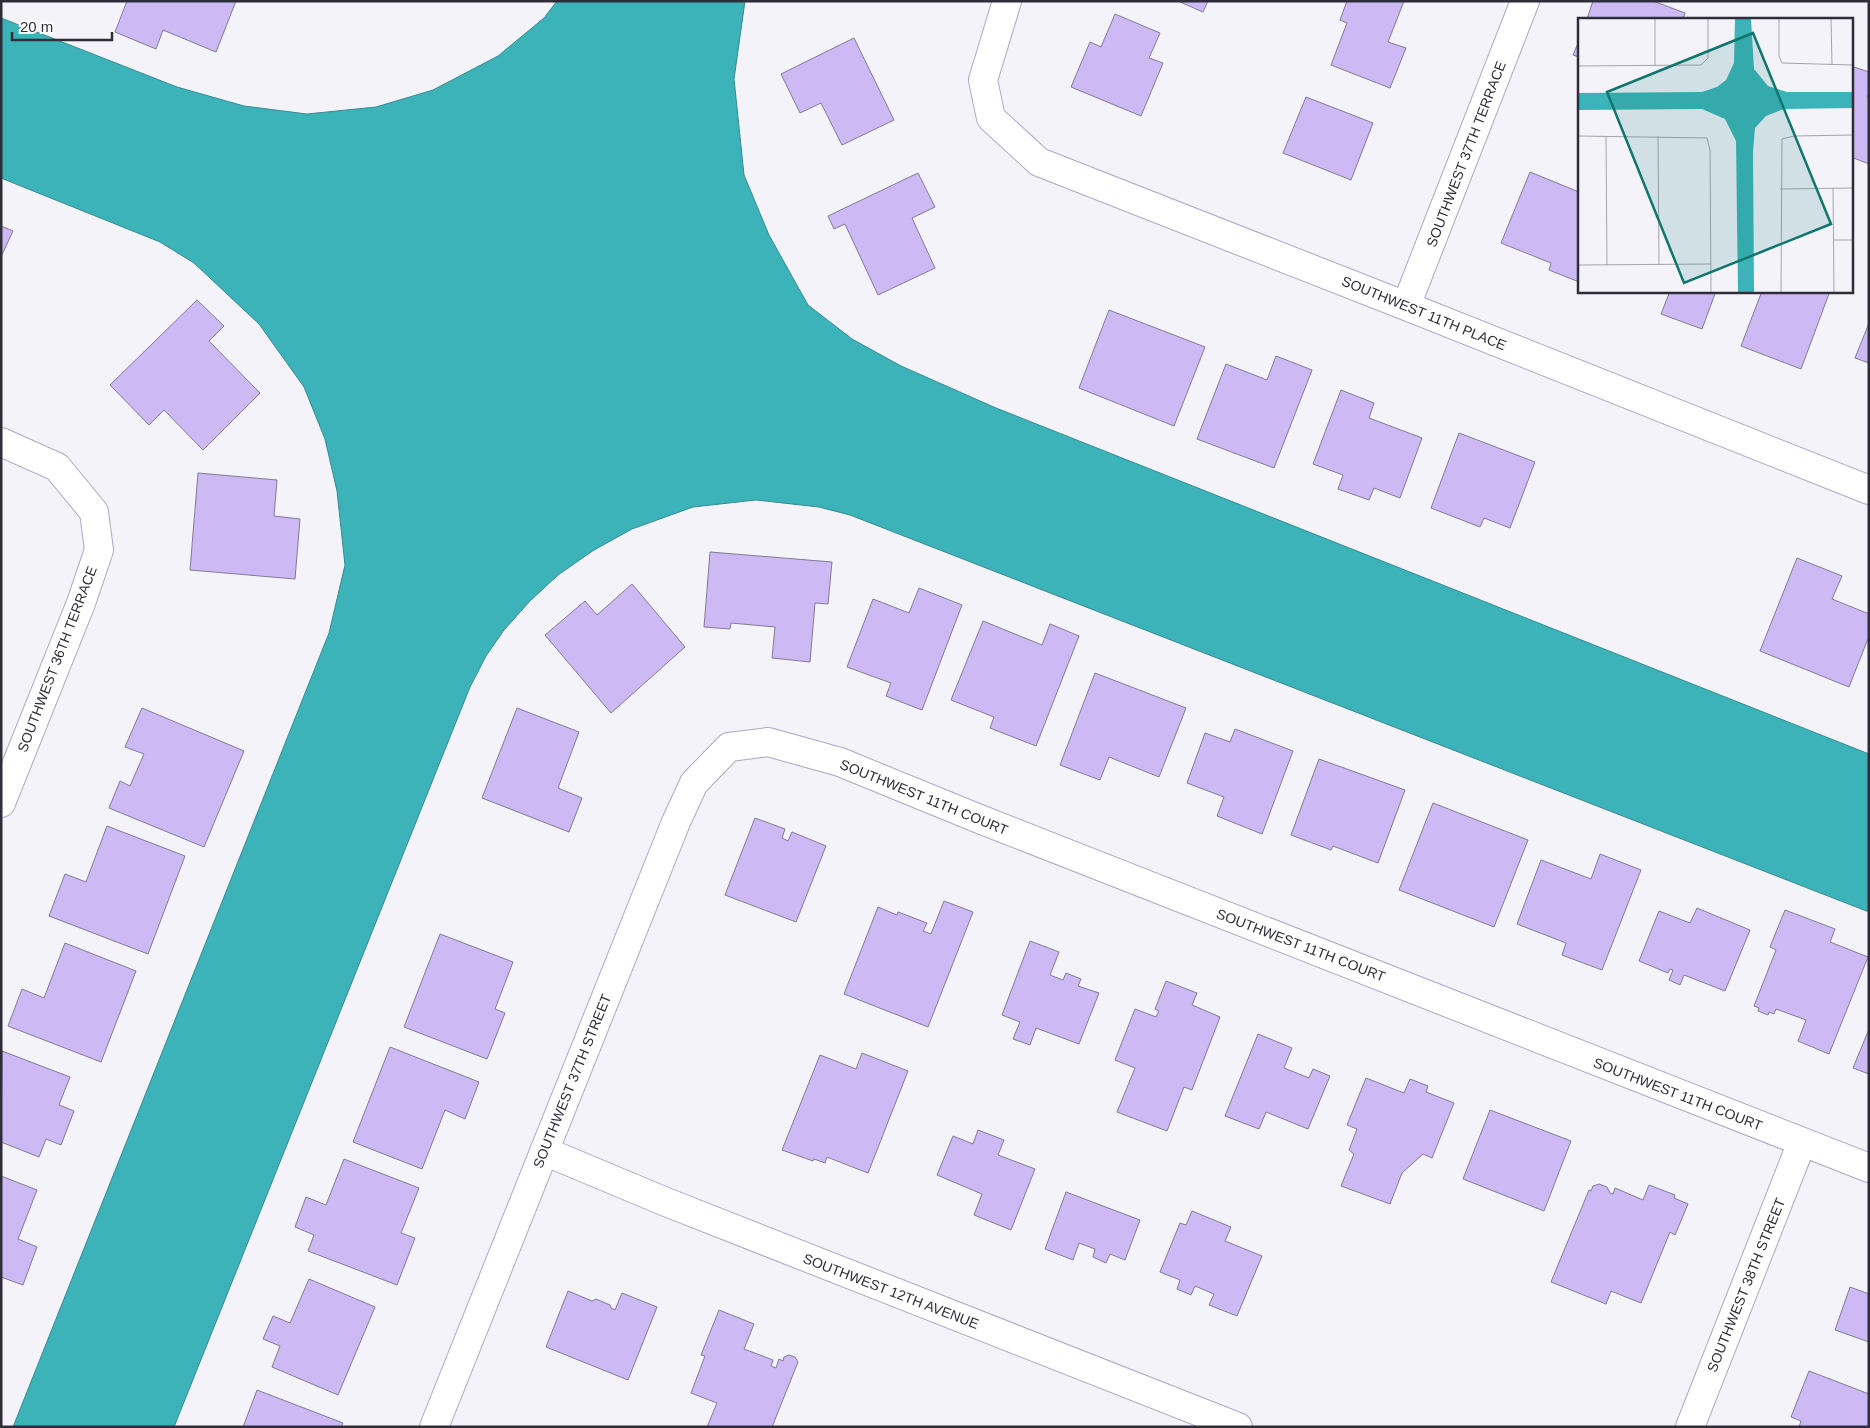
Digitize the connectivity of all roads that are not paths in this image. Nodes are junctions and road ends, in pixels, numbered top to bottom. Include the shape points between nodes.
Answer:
1 (1007, 1) edge
2 (1525, 1) edge
3 (1406, 306) junction
4 (1, 442) edge
5 (1869, 490) edge
6 (729, 747) joint
7 (1, 804) edge
8 (1802, 1142) junction
9 (544, 1151) junction
10 (1869, 1168) edge
11 (434, 1427) edge
12 (1238, 1427) edge
13 (1690, 1427) edge

1 - 3 street, SOUTHWEST 11TH PLACE via 983,80 992,118 1039,162
2 - 3 street, SOUTHWEST 37TH TERRACE
3 - 5 street, SOUTHWEST 11TH PLACE
4 - 7 street, SOUTHWEST 36TH TERRACE via 58,468 94,512 99,550
6 - 8 street, SOUTHWEST 11TH COURT via 768,742 840,762
6 - 9 street, SOUTHWEST 37TH STREET via 694,783 676,822
8 - 10 street, SOUTHWEST 11TH COURT
8 - 13 street, SOUTHWEST 38TH STREET
9 - 11 street, SOUTHWEST 37TH STREET
9 - 12 street, SOUTHWEST 12TH AVENUE

